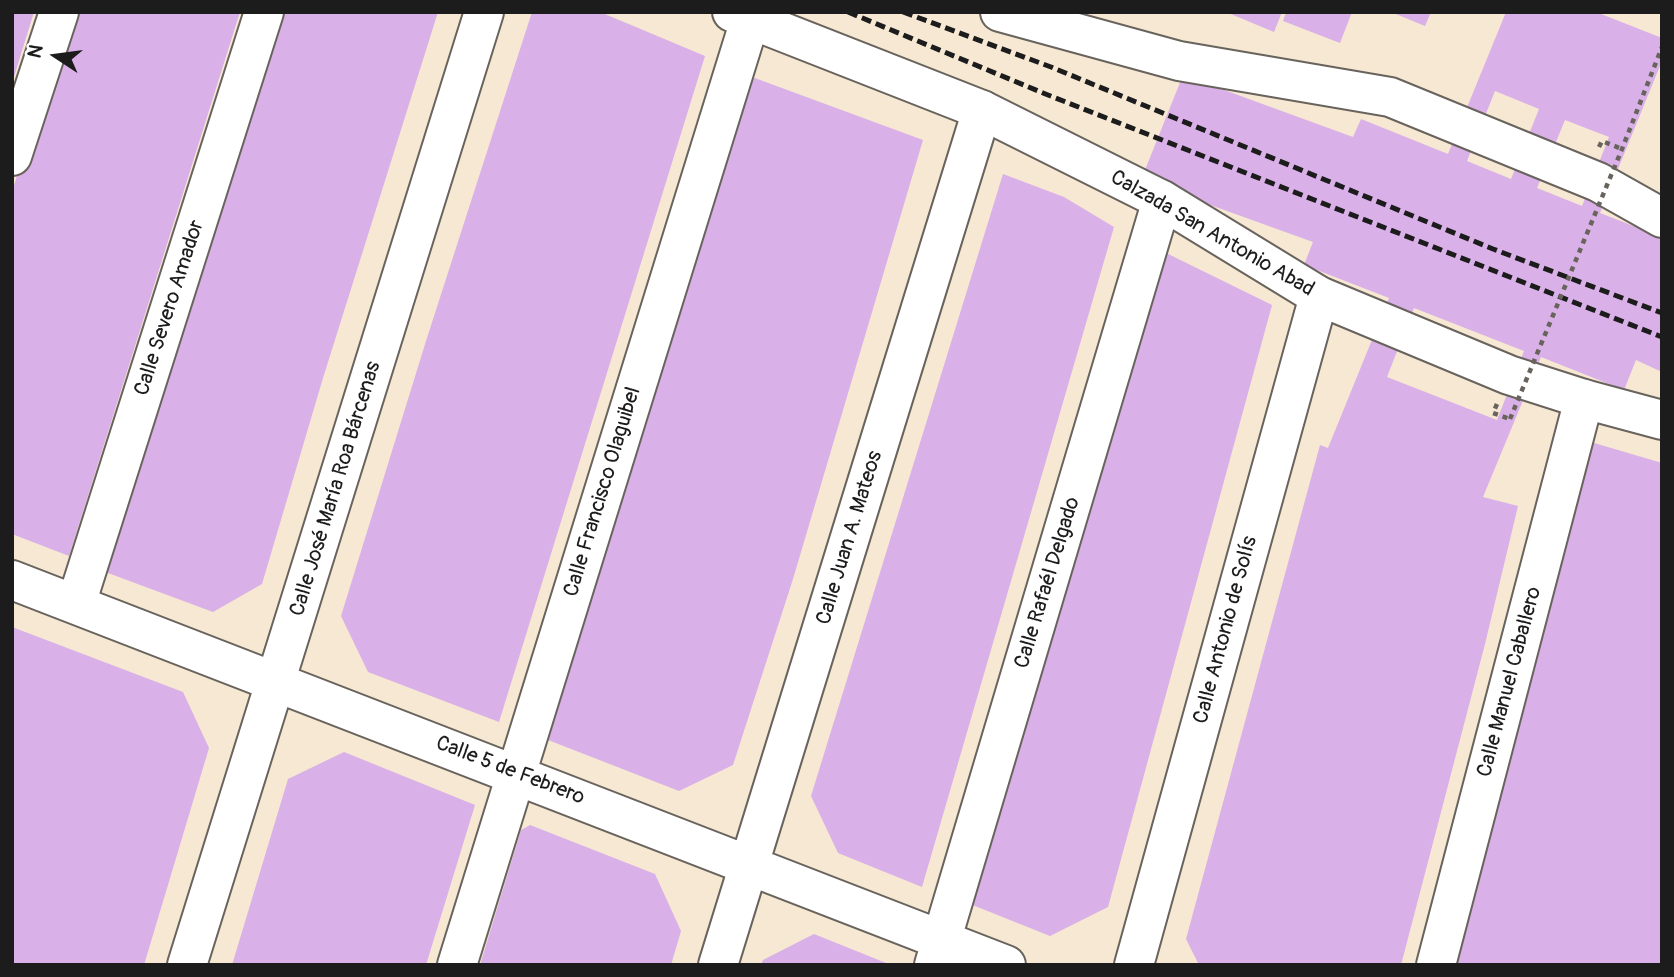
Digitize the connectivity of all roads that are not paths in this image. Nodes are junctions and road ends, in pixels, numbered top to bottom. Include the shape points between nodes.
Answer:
1 (59, 12) edge
2 (264, 12) edge
3 (484, 12) edge
4 (1010, 14) edge
5 (741, 16) edge
6 (982, 110) junction
7 (12, 156) edge
8 (1162, 200) junction
9 (1662, 218) edge
10 (1319, 296) junction
11 (1584, 399) junction
12 (1662, 420) edge
13 (12, 580) edge
14 (76, 604) junction
15 (276, 681) junction
16 (516, 774) junction
17 (750, 864) junction
18 (938, 952) edge
19 (187, 965) edge
20 (457, 965) edge
21 (718, 965) edge
22 (1006, 965) edge
23 (1134, 965) edge
24 (1436, 965) edge

1 - 7 main road
2 - 14 main road, Calle Severo Amador
3 - 15 main road, Calle José María Roa Bárcenas
4 - 9 main road via 1179,61 1390,97 1598,182
5 - 6 main road, Calzada San Antonio Abad
5 - 16 main road, Calle Francisco Olaguibel
6 - 8 main road, Calzada San Antonio Abad
6 - 17 main road, Calle Juan A. Mateos
8 - 10 main road, Calzada San Antonio Abad
8 - 18 main road, Calle Rafaél Delgado
10 - 11 main road, Calzada San Antonio Abad via 1509,375
10 - 23 main road, Calle Antonio de Solís
11 - 12 main road, Calzada San Antonio Abad
11 - 24 main road, Calle Manuel Caballero
13 - 14 main road, Calle 5 de Febrero
14 - 15 main road, Calle 5 de Febrero
15 - 16 main road, Calle 5 de Febrero
15 - 19 main road, Calle José María Roa Bárcenas
16 - 17 main road, Calle 5 de Febrero
16 - 20 main road, Calle Francisco Olaguibel
17 - 18 main road, Calle 5 de Febrero
17 - 21 main road, Calle Juan A. Mateos
18 - 22 main road, Calle 5 de Febrero

